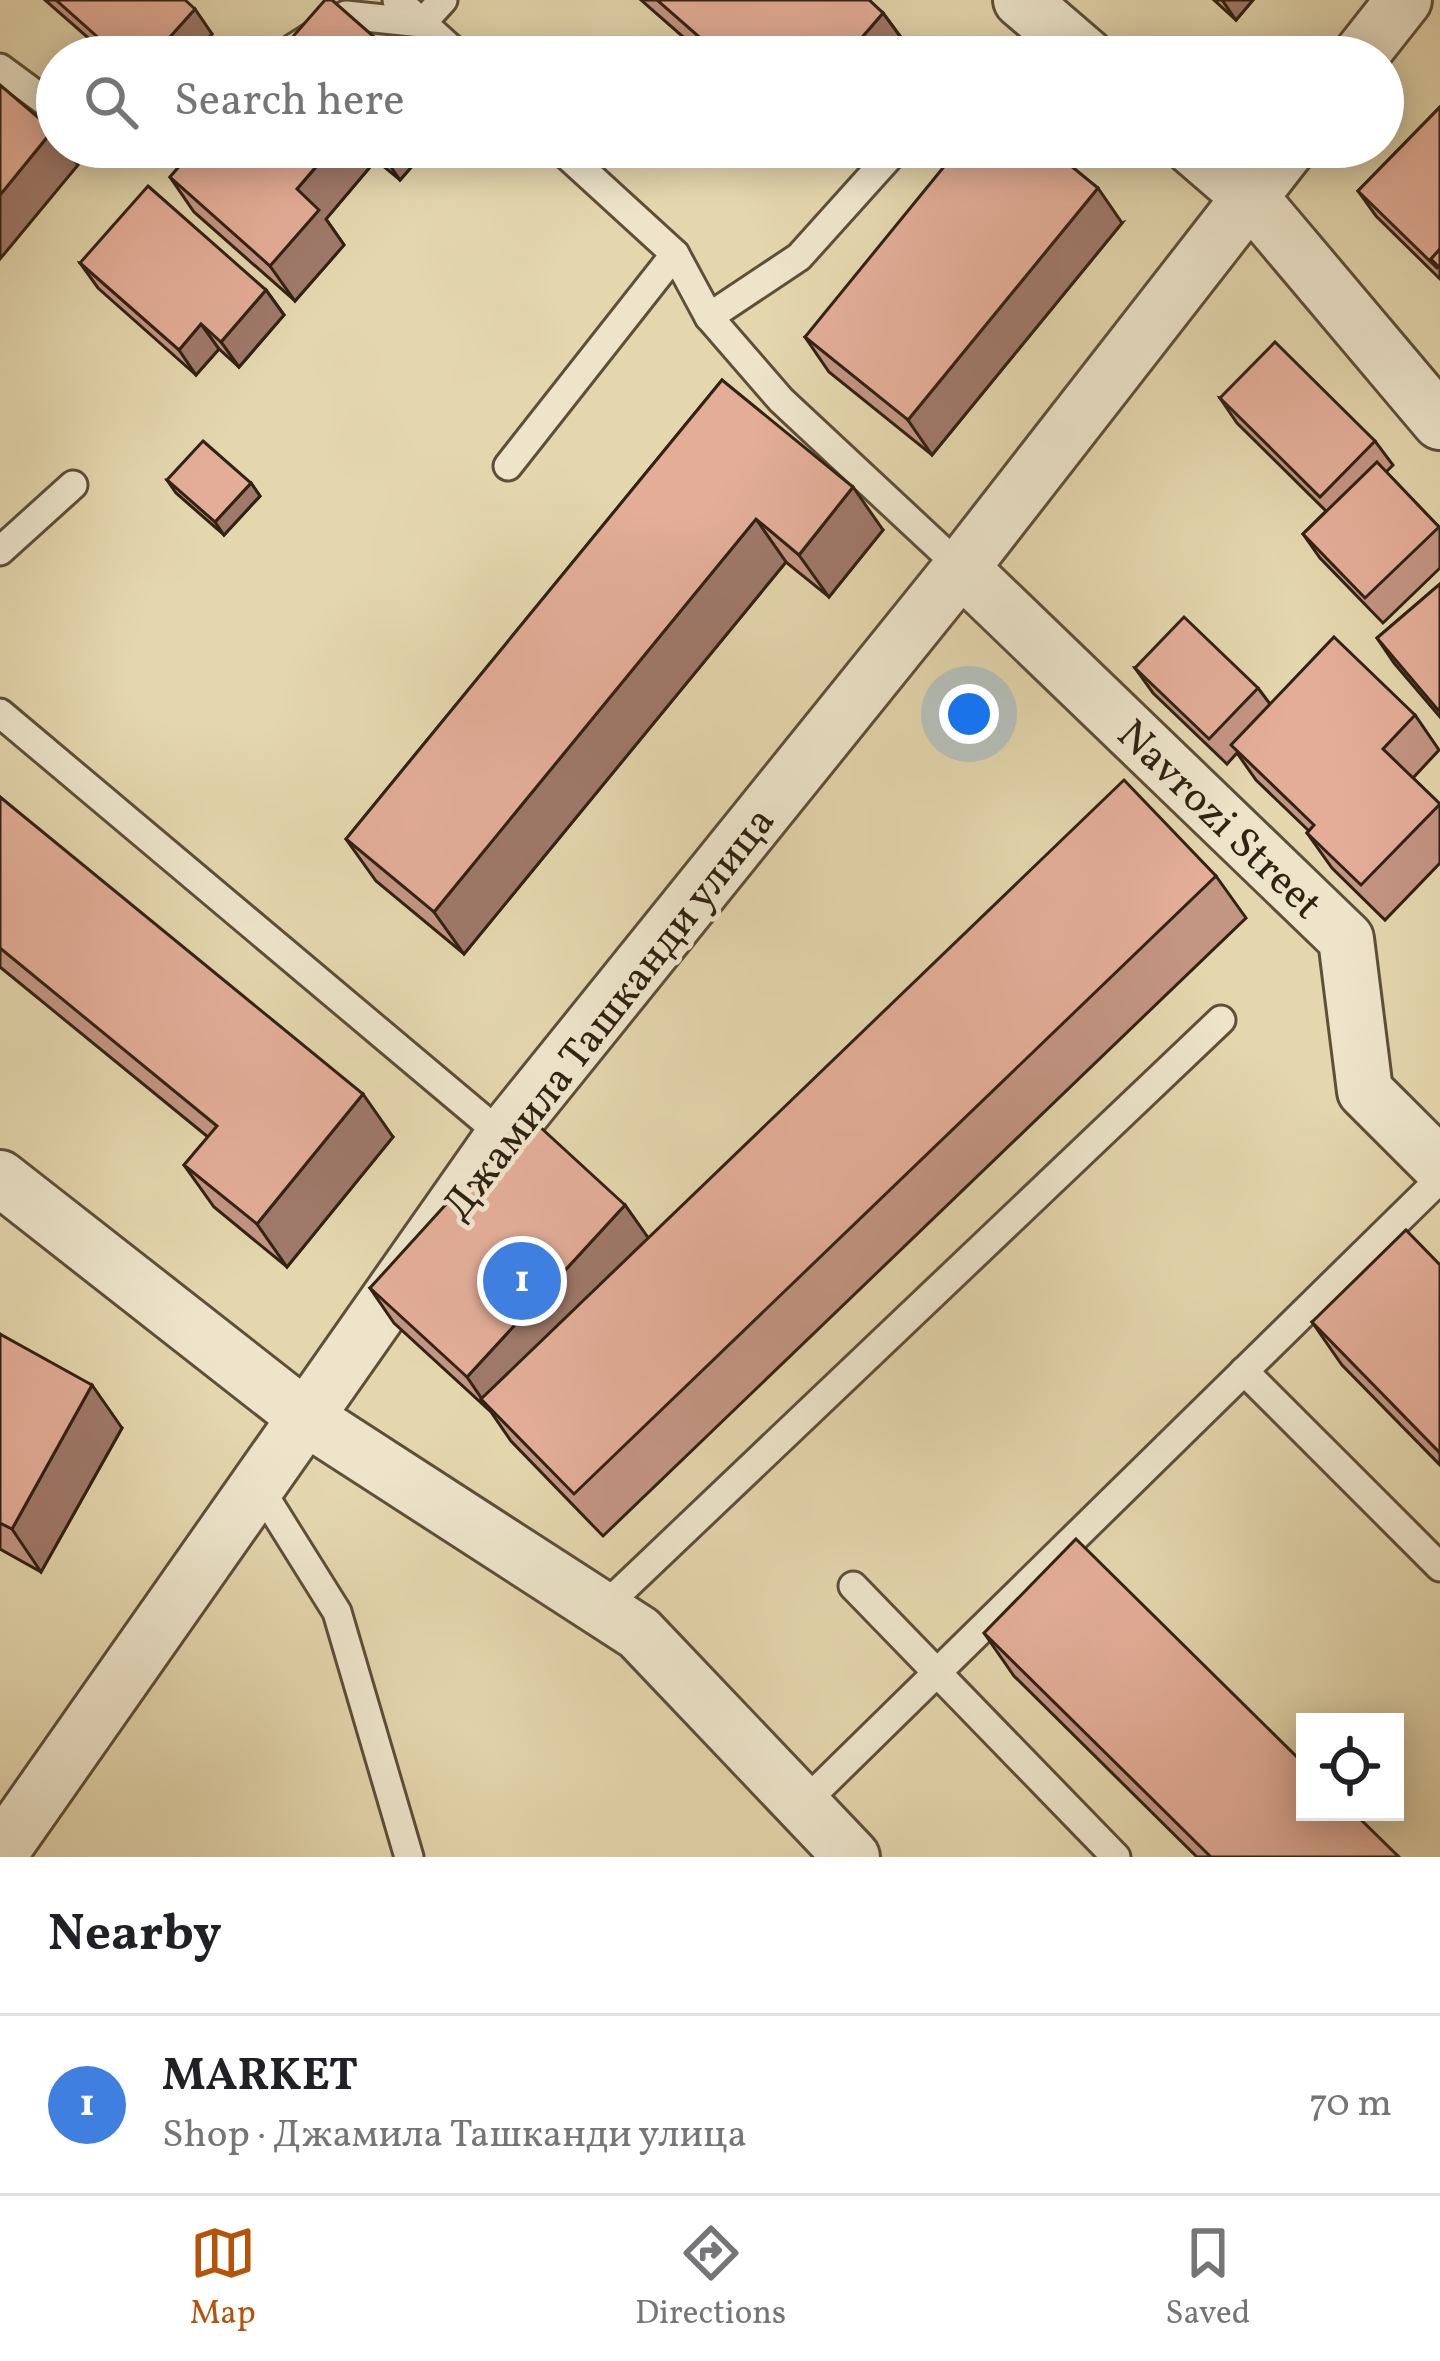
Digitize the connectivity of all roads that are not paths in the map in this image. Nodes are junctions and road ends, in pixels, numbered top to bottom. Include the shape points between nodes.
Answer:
1 (397, 0) edge
2 (442, 0) edge
3 (1021, 0) edge
4 (1404, 0) edge
5 (422, 23) junction
6 (313, 36) edge
7 (437, 36) edge
8 (1063, 36) edge
9 (1376, 36) edge
10 (0, 68) edge
11 (36, 95) edge
12 (581, 168) edge
13 (879, 168) edge
14 (1216, 168) edge
15 (1273, 168) edge
16 (1250, 197) junction
17 (676, 254) junction
18 (709, 317) junction
19 (1440, 422) edge
20 (508, 466) dead end
21 (73, 485) dead end
22 (0, 551) edge
23 (961, 568) junction
24 (0, 713) edge
25 (1221, 1020) dead end
26 (502, 1136) junction
27 (1440, 1166) edge
28 (0, 1178) edge
29 (1440, 1178) edge
30 (1244, 1371) junction
31 (305, 1417) junction
32 (257, 1484) junction
33 (1440, 1568) edge
34 (853, 1586) dead end
35 (602, 1609) junction
36 (937, 1672) junction
37 (802, 1804) junction
38 (0, 1852) edge
39 (409, 1857) edge
40 (852, 1857) edge
41 (1116, 1857) edge

1 - 5 lane
2 - 5 lane
3 - 8 street
4 - 9 street
5 - 6 lane via 346,15
5 - 7 lane
10 - 11 lane
12 - 17 lane
13 - 18 lane via 800,257
14 - 16 street
15 - 16 street, Джамила Ташканди улица
16 - 19 street
16 - 23 street, Джамила Ташканди улица
17 - 18 lane
17 - 20 lane
18 - 23 lane via 781,400
21 - 22 lane
23 - 26 street, Джамила Ташканди улица
23 - 27 street, Navrozi Street via 1346,939 1365,1091
24 - 26 lane
25 - 35 lane
26 - 31 street, Джамила Ташканди улица
28 - 31 street
29 - 30 lane
30 - 33 lane
30 - 36 lane
31 - 32 street, Джамила Ташканди улица
31 - 35 street
32 - 38 street, Джамила Ташканди улица
32 - 39 lane via 337,1612
34 - 36 lane
35 - 37 street via 639,1633
36 - 37 lane
36 - 41 lane
37 - 40 street

